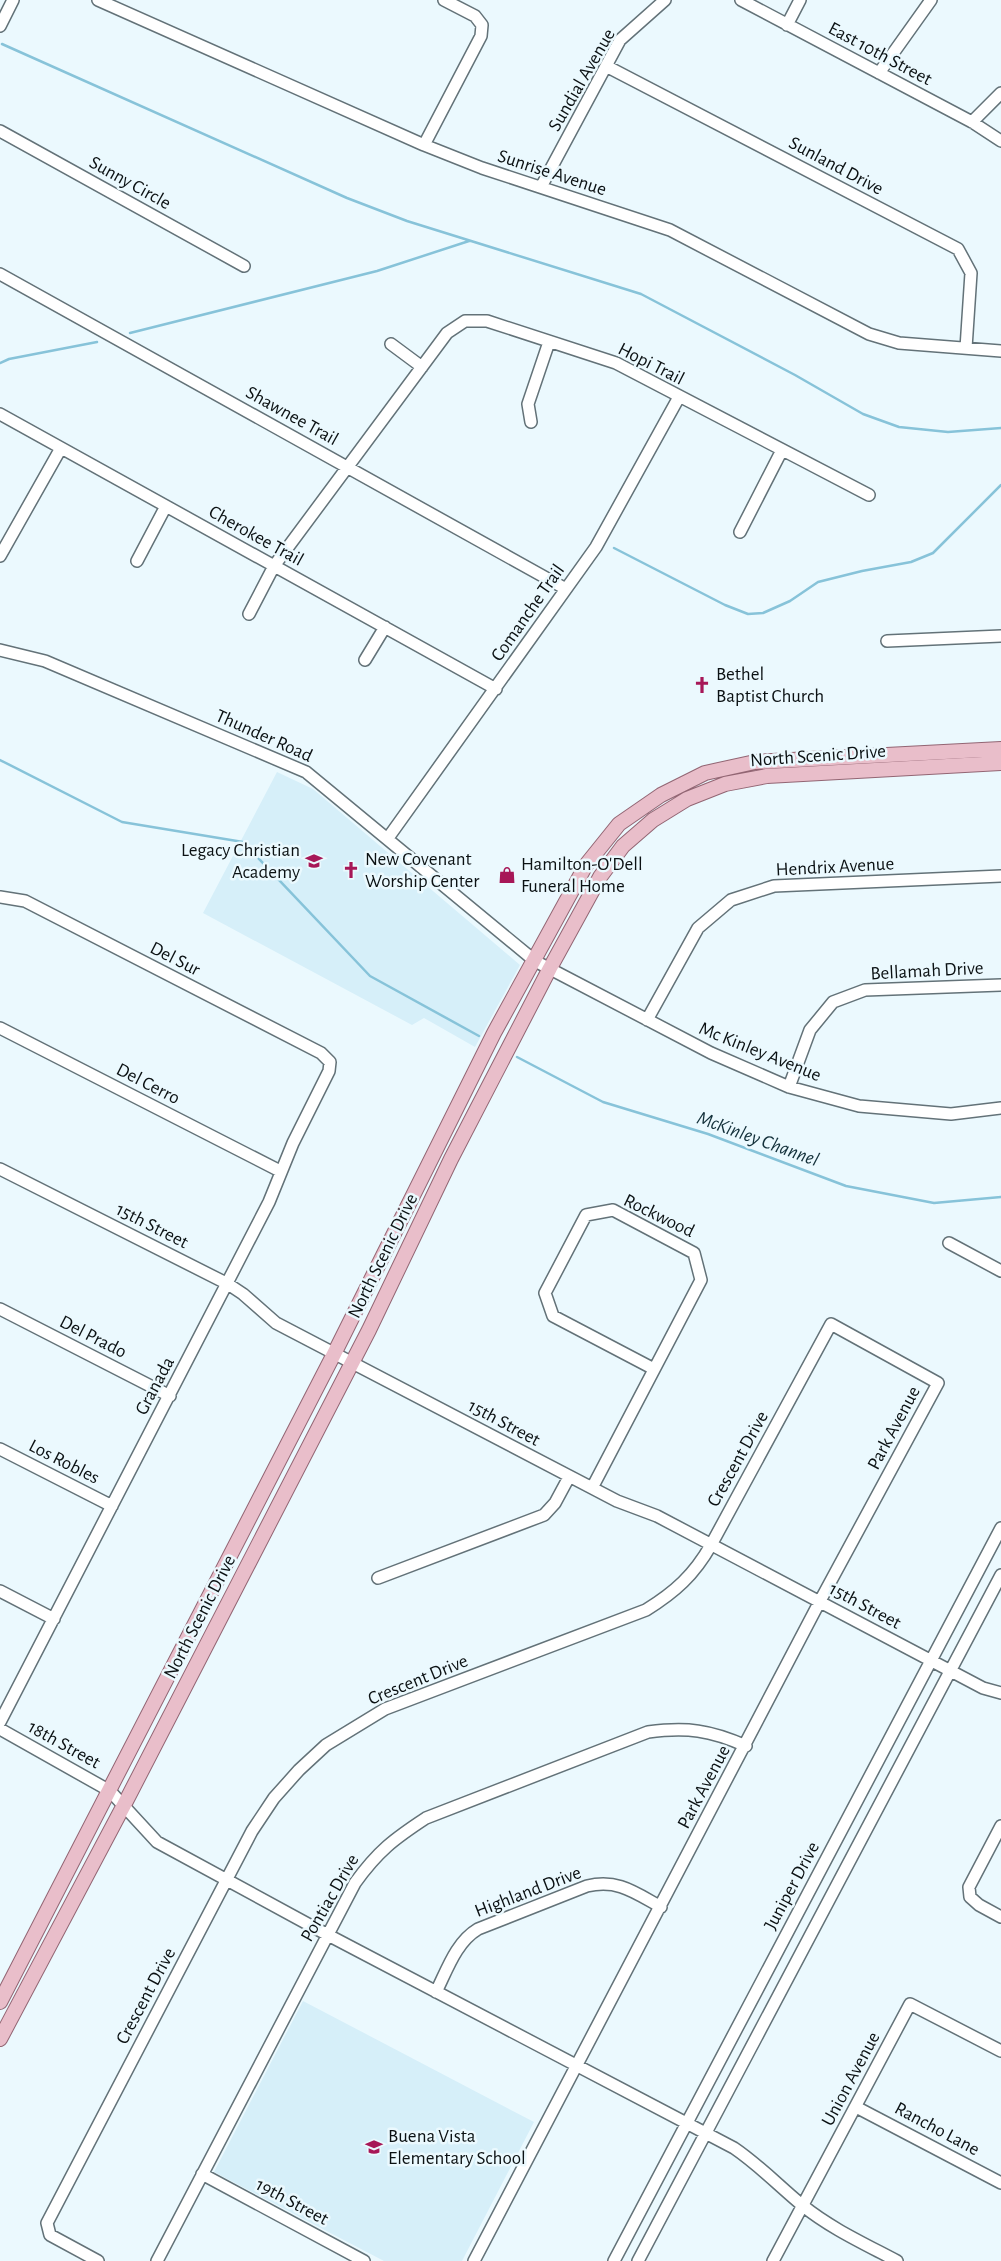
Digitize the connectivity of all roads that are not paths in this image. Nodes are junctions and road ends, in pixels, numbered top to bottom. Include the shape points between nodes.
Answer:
1 (13, 0) edge
2 (98, 0) edge
3 (444, 0) edge
4 (665, 0) edge
5 (741, 0) edge
6 (800, 0) edge
7 (931, 0) edge
8 (787, 24) junction
9 (0, 26) edge
10 (606, 66) junction
11 (880, 73) junction
12 (1001, 93) edge
13 (972, 122) junction
14 (0, 130) edge
15 (1001, 141) edge
16 (424, 144) junction
17 (541, 187) junction
18 (244, 266) dead end
19 (0, 274) edge
20 (549, 342) junction
21 (391, 344) dead end
22 (966, 348) junction
23 (1001, 350) edge
24 (422, 367) junction
25 (678, 397) junction
26 (0, 414) edge
27 (531, 422) dead end
28 (61, 448) junction
29 (782, 450) junction
30 (348, 466) junction
31 (869, 495) dead end
32 (166, 506) junction
33 (740, 532) dead end
34 (1, 551) edge
35 (136, 561) dead end
36 (274, 566) junction
37 (566, 589) junction
38 (249, 614) dead end
39 (385, 627) junction
40 (1001, 636) edge
41 (887, 641) dead end
42 (0, 650) edge
43 (365, 660) dead end
44 (496, 689) junction
45 (1001, 749) edge
46 (822, 758) junction
47 (1001, 763) edge
48 (824, 773) junction
49 (388, 838) junction
50 (1001, 876) edge
51 (0, 897) edge
52 (534, 961) junction
53 (550, 968) junction
54 (1001, 985) edge
55 (647, 1020) junction
56 (0, 1028) edge
57 (330, 1062) joint
58 (789, 1087) junction
59 (1001, 1108) edge
60 (436, 1151) junction
61 (451, 1159) junction
62 (0, 1169) edge
63 (280, 1171) junction
64 (948, 1243) dead end
65 (1001, 1271) edge
66 (228, 1284) junction
67 (0, 1309) edge
68 (884, 1353) joint
69 (334, 1354) junction
70 (352, 1363) junction
71 (654, 1369) junction
72 (170, 1396) junction
73 (0, 1449) edge
74 (569, 1477) junction
75 (592, 1488) junction
76 (112, 1506) junction
77 (1001, 1528) edge
78 (711, 1545) junction
79 (1001, 1575) edge
80 (378, 1578) dead end
81 (0, 1591) edge
82 (820, 1601) junction
83 (54, 1619) junction
84 (931, 1661) junction
85 (949, 1670) junction
86 (1001, 1693) edge
87 (0, 1722) edge
88 (0, 1729) edge
89 (746, 1746) junction
90 (110, 1791) junction
91 (124, 1805) junction
92 (1001, 1826) edge
93 (226, 1880) junction
94 (808, 1892) junction
95 (828, 1902) junction
96 (660, 1906) junction
97 (1001, 1917) edge
98 (328, 1935) junction
99 (436, 1992) junction
100 (0, 2002) edge
101 (0, 2039) edge
102 (1001, 2051) edge
103 (577, 2065) junction
104 (856, 2107) junction
105 (686, 2123) junction
106 (706, 2133) junction
107 (202, 2174) junction
108 (1001, 2183) edge
109 (802, 2205) junction
110 (98, 2261) edge
111 (157, 2261) edge
112 (364, 2261) edge
113 (474, 2261) edge
114 (614, 2261) edge
115 (638, 2261) edge
116 (773, 2261) edge
117 (897, 2261) edge

1 - 9 street
2 - 16 street, Sunrise Avenue
3 - 16 street via 475,16 482,25 482,36
4 - 10 street, Sundial Avenue via 620,40
5 - 8 street, East 10th Street
6 - 8 street
7 - 11 street
8 - 11 street, East 10th Street
10 - 17 street, Sundial Avenue
10 - 22 street, Sunland Drive via 958,249 972,273
11 - 13 street, East 10th Street
12 - 13 street
13 - 15 street, East 10th Street
14 - 18 street, Sunny Circle
16 - 17 street, Sunrise Avenue via 482,168
17 - 22 street, Sunrise Avenue via 670,230 868,334 899,343
19 - 30 street, Shawnee Trail
20 - 24 street, Hopi Trail via 487,321 465,321 447,333
20 - 25 street, Hopi Trail via 616,363
20 - 27 street via 528,404
21 - 24 street
22 - 23 street, Sunrise Avenue
24 - 30 street, Hopi Trail
25 - 29 street, Hopi Trail
25 - 37 street, Comanche Trail via 603,537
26 - 28 street, Cherokee Trail
28 - 32 street, Cherokee Trail
28 - 34 street
29 - 31 street, Hopi Trail
29 - 33 street
30 - 36 street, Hopi Trail
30 - 37 street, Shawnee Trail
32 - 35 street
32 - 36 street, Cherokee Trail
36 - 38 street, Hopi Trail
36 - 39 street, Cherokee Trail
37 - 44 street, Comanche Trail
39 - 43 street
39 - 44 street, Cherokee Trail
40 - 41 street
42 - 49 street, Thunder Road via 45,661 306,772
44 - 49 street, Comanche Trail
45 - 46 main road, North Scenic Drive
46 - 48 street
46 - 52 main road, North Scenic Drive via 755,762 705,773 647,804 619,824 586,865
47 - 48 main road, North Scenic Drive
48 - 53 main road, North Scenic Drive via 767,776 725,784 687,799 653,820 623,846 600,877
49 - 52 street, Thunder Road
50 - 55 street, Hendrix Avenue via 774,886 731,900 698,928
51 - 57 street, Del Sur via 25,901 320,1053
52 - 53 street, Thunder Road
52 - 60 main road, North Scenic Drive via 494,1033
53 - 55 street, Mc Kinley Avenue
53 - 61 main road, North Scenic Drive
54 - 58 street, Bellamah Drive via 865,990 833,1002 810,1030
55 - 58 street, Mc Kinley Avenue via 711,1053
56 - 63 street, Del Cerro
57 - 63 street, Granada via 329,1071
58 - 59 street, Mc Kinley Avenue via 859,1106 951,1114
60 - 61 street
60 - 69 main road, North Scenic Drive
61 - 70 main road, North Scenic Drive
62 - 66 street, 15th Street
63 - 66 street, Granada via 269,1202
64 - 65 street
66 - 69 street, 15th Street via 276,1324
66 - 72 street, Granada
67 - 72 street, Del Prado
68 - 78 street, Crescent Drive via 831,1324
68 - 82 street, Park Avenue via 938,1383
69 - 70 street, 15th Street
69 - 90 main road, North Scenic Drive
70 - 74 street, 15th Street
70 - 91 main road, North Scenic Drive
71 - 71 street, Rockwood via 701,1280 694,1253 613,1210 586,1215 545,1293 553,1316
71 - 75 street, Rockwood
72 - 76 street, Granada
73 - 76 street, Los Robles
74 - 75 street, 15th Street
74 - 80 street via 555,1503 544,1515
75 - 78 street, 15th Street
76 - 83 street, Granada
77 - 84 street, Juniper Drive
78 - 82 street, 15th Street
78 - 93 street, Crescent Drive via 698,1568 646,1610 385,1709 326,1746 274,1798
79 - 85 street, Juniper Drive
81 - 83 street
82 - 84 street, 15th Street
82 - 89 street, Park Avenue
83 - 87 street, Granada
84 - 85 street, 15th Street
84 - 94 street, Juniper Drive
85 - 86 street, 15th Street via 983,1688
85 - 95 street, Juniper Drive
88 - 90 street, 18th Street
89 - 96 street, Park Avenue
89 - 98 street, Pontiac Drive via 704,1730 648,1732 426,1818 373,1858 355,1883
90 - 91 street, 18th Street
90 - 100 main road, North Scenic Drive
91 - 93 street, 18th Street via 157,1842
91 - 101 main road, North Scenic Drive
92 - 97 street via 969,1887 970,1896 979,1905
93 - 98 street, 18th Street
93 - 110 street, Crescent Drive via 47,2223 50,2235
94 - 95 street
94 - 105 street, Juniper Drive
95 - 106 street, Juniper Drive
96 - 99 street, Highland Drive via 620,1885 602,1883 588,1886 468,1934
96 - 103 street, Park Avenue
98 - 99 street, 18th Street
98 - 107 street, Pontiac Drive
99 - 103 street, 18th Street
102 - 104 street, Union Avenue via 910,2004
103 - 105 street, 18th Street
103 - 113 street, Park Avenue
104 - 108 street, Rancho Lane
104 - 109 street, Union Avenue
105 - 106 street, 18th Street
105 - 114 street, Juniper Drive
106 - 109 street, 18th Street via 759,2165
106 - 115 street, Juniper Drive
107 - 111 street, Pontiac Drive
107 - 112 street, 19th Street
109 - 116 street, Union Avenue
109 - 117 street, 18th Street

